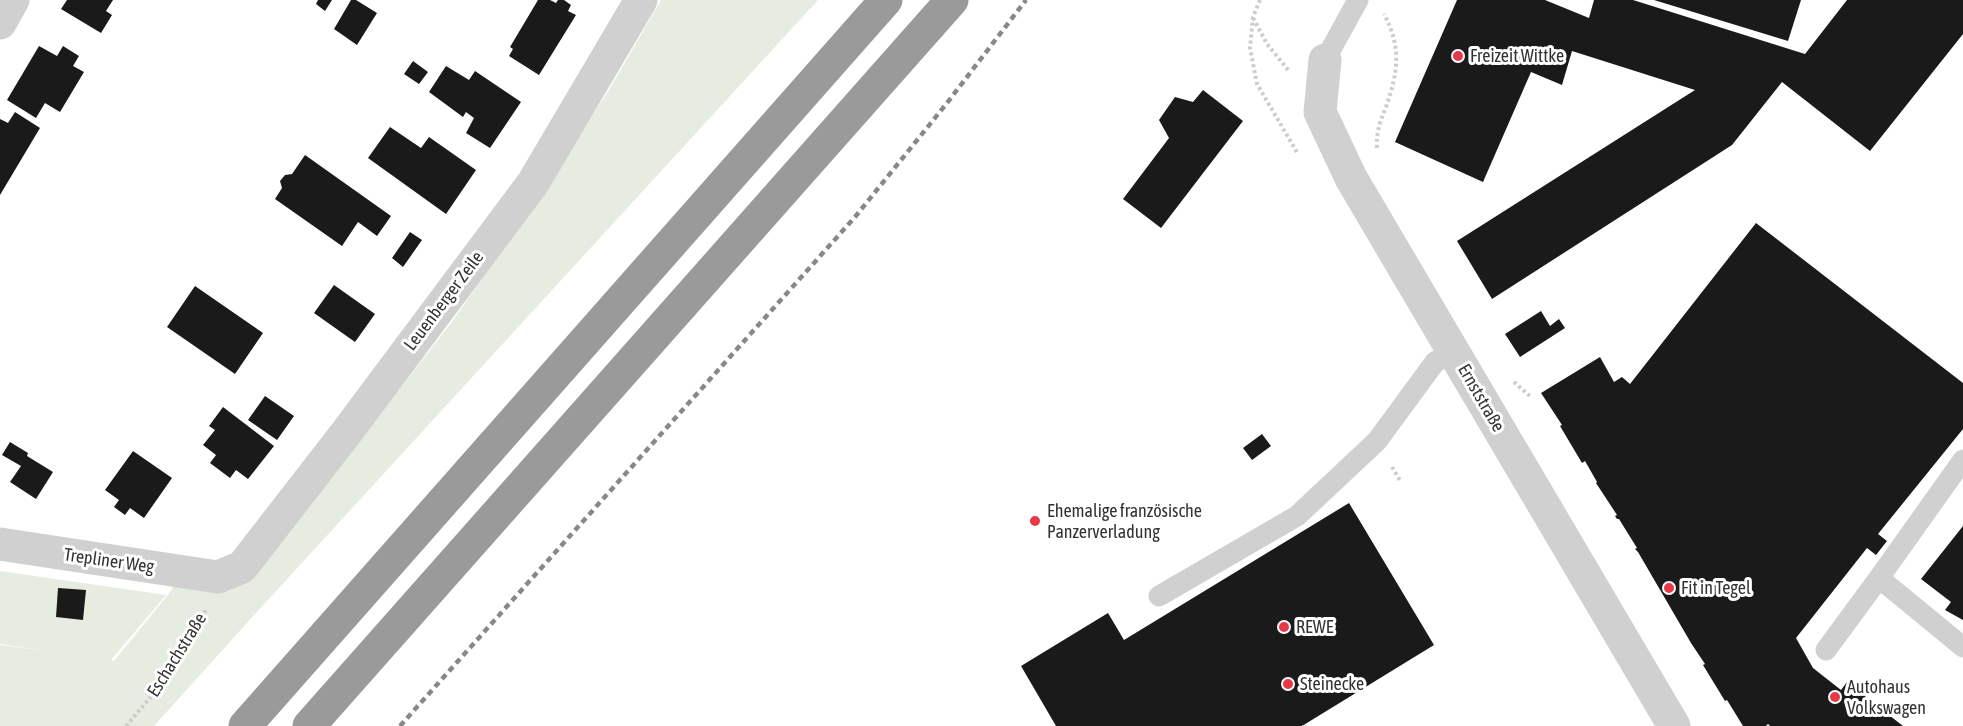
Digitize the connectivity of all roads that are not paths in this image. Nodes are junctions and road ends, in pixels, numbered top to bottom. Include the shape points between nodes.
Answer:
1 (13, 0) edge
2 (641, 0) edge
3 (886, 0) edge
4 (952, 0) edge
5 (1358, 0) edge
6 (0, 23) edge
7 (1325, 60) joint
8 (1453, 351) junction
9 (1963, 460) edge
10 (0, 544) edge
11 (218, 577) joint
12 (1879, 578) junction
13 (1159, 596) dead end
14 (1963, 647) edge
15 (1826, 650) dead end
16 (245, 726) edge
17 (309, 726) edge
18 (1674, 726) edge

1 - 6 street
2 - 11 street, Leuenberger Zeile via 532,183 281,519 242,567
3 - 16 highway
4 - 17 highway
5 - 7 lane
7 - 8 street, Ernststraße via 1320,112 1351,178
8 - 13 lane via 1435,362 1377,441 1297,516
8 - 18 street, Ernststraße
9 - 12 lane
10 - 11 street, Trepliner Weg
12 - 14 lane
12 - 15 lane

